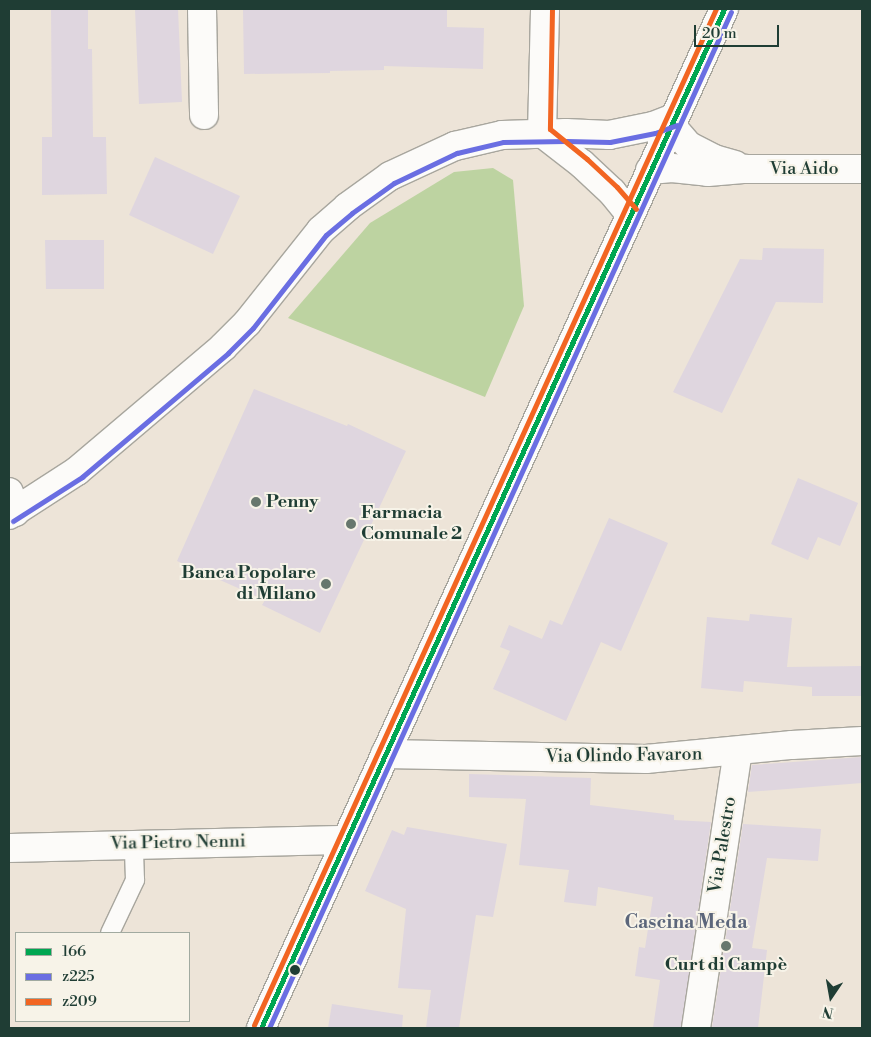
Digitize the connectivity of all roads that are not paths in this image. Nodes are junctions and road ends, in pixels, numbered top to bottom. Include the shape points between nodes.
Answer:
1 (202, 9) edge
2 (545, 9) edge
3 (724, 9) edge
4 (204, 115) dead end
5 (674, 118) junction
6 (542, 133) junction
7 (746, 168) junction
8 (862, 169) edge
9 (650, 170) junction
10 (630, 214) junction
11 (11, 506) edge
12 (862, 741) edge
13 (738, 751) junction
14 (385, 754) junction
15 (346, 840) junction
16 (134, 844) junction
17 (9, 848) edge
18 (110, 932) edge
19 (261, 1028) edge
20 (696, 1028) edge

1 - 4 street
2 - 6 street
3 - 5 street
5 - 6 street via 609,135
5 - 7 street, Via Aido via 674,129 689,146 714,159
5 - 9 street
6 - 10 street via 582,164
6 - 11 street via 502,134 455,146 390,176 321,230 247,323 223,347 77,471
7 - 8 street, Via Aido
7 - 9 street, Via Aido via 725,172 672,168
9 - 10 street
10 - 14 street
12 - 13 street, Via Olindo Favaron
13 - 14 street, Via Olindo Favaron via 646,759
13 - 20 street, Via Palestro
14 - 15 street
15 - 16 street, Via Pietro Nenni
15 - 19 street
16 - 17 street, Via Pietro Nenni
16 - 18 lane via 136,880

